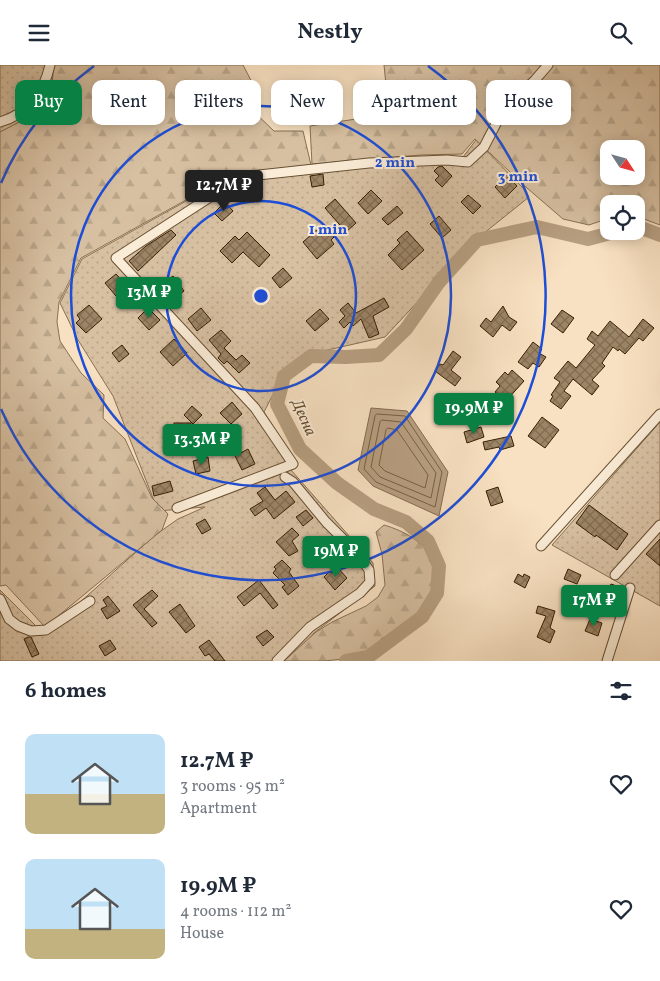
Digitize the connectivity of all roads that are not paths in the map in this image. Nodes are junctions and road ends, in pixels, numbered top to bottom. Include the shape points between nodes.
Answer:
1 (50, 65) edge
2 (548, 65) edge
3 (0, 122) edge
4 (660, 414) edge
5 (285, 477) dead end
6 (177, 507) dead end
7 (660, 525) edge
8 (541, 546) dead end
9 (615, 575) dead end
10 (630, 588) dead end
11 (0, 599) edge
12 (90, 601) dead end
13 (276, 661) edge
14 (607, 661) edge

1 - 3 street via 44,85 35,99 23,111
2 - 6 street via 506,109 484,147 468,162 369,163 241,177 116,258 255,408 293,465
4 - 8 street
5 - 13 street via 358,554 369,570 370,582 360,593 310,627
7 - 9 street
10 - 14 street
11 - 12 street via 9,619 31,631 46,630

